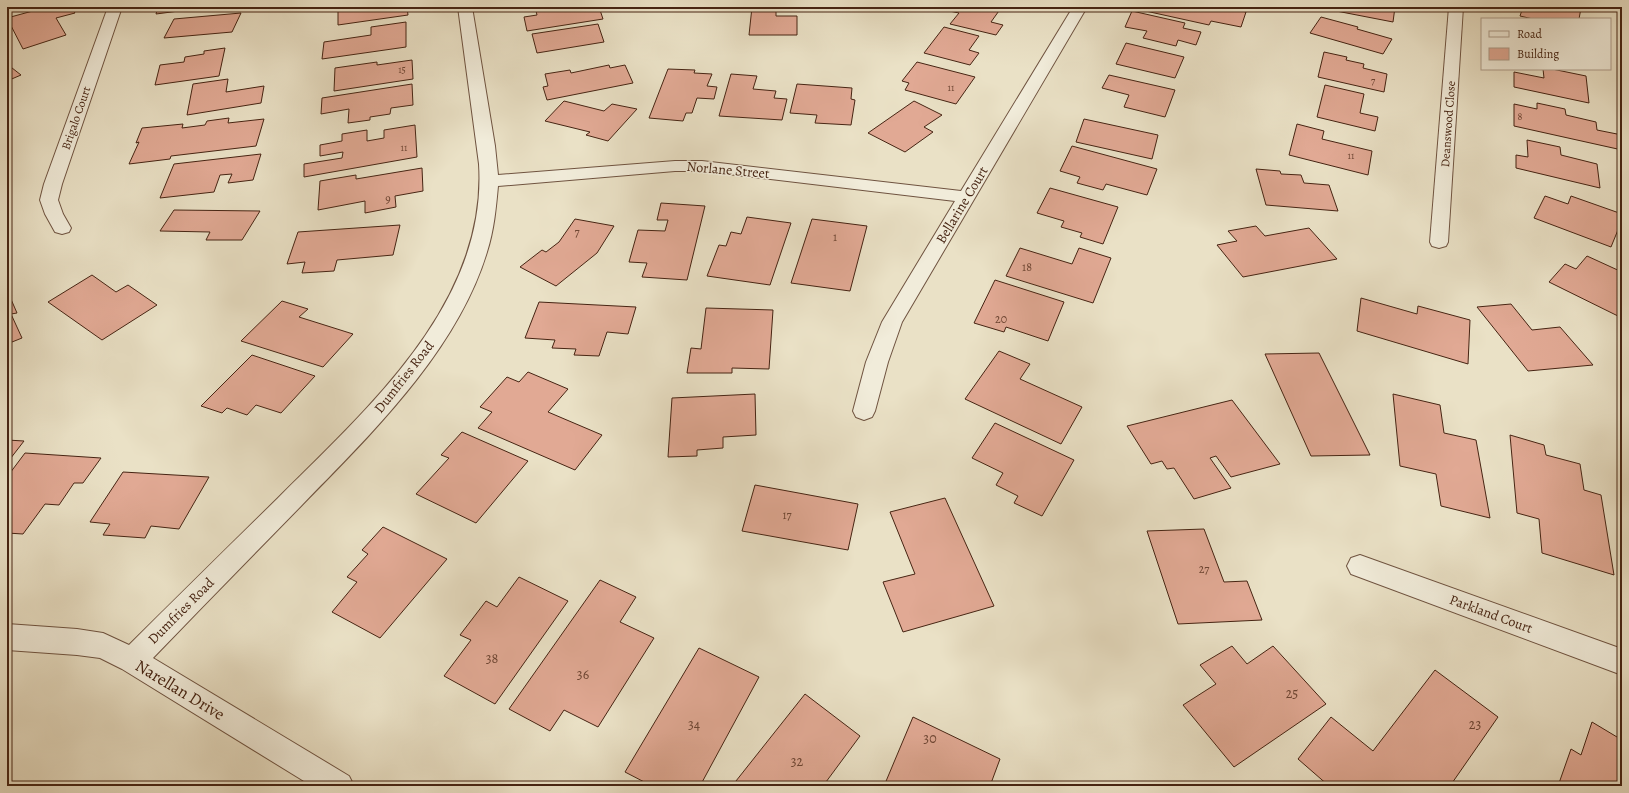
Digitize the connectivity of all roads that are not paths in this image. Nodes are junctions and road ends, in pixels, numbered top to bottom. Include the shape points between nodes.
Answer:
1 (114, 7) edge
2 (465, 7) edge
3 (1080, 7) edge
4 (1456, 7) edge
5 (489, 181) junction
6 (967, 197) junction
7 (62, 228) dead end
8 (1439, 242) dead end
9 (864, 411) dead end
10 (1360, 566) dead end
11 (7, 637) edge
12 (132, 660) junction
13 (1622, 662) edge
14 (339, 786) edge

1 - 7 street, Brigalo Court via 49,200
2 - 5 street, Dumfries Road
3 - 6 street, Bellarine Court
4 - 8 street, Deanswood Close
5 - 6 street, Norlane Street via 702,166
5 - 12 street, Dumfries Road via 485,220 478,252 447,319 422,358 360,431
6 - 9 street, Bellarine Court via 892,322 877,362
10 - 13 street, Parkland Court
11 - 12 street, Narellan Drive via 103,646
12 - 14 street, Narellan Drive

